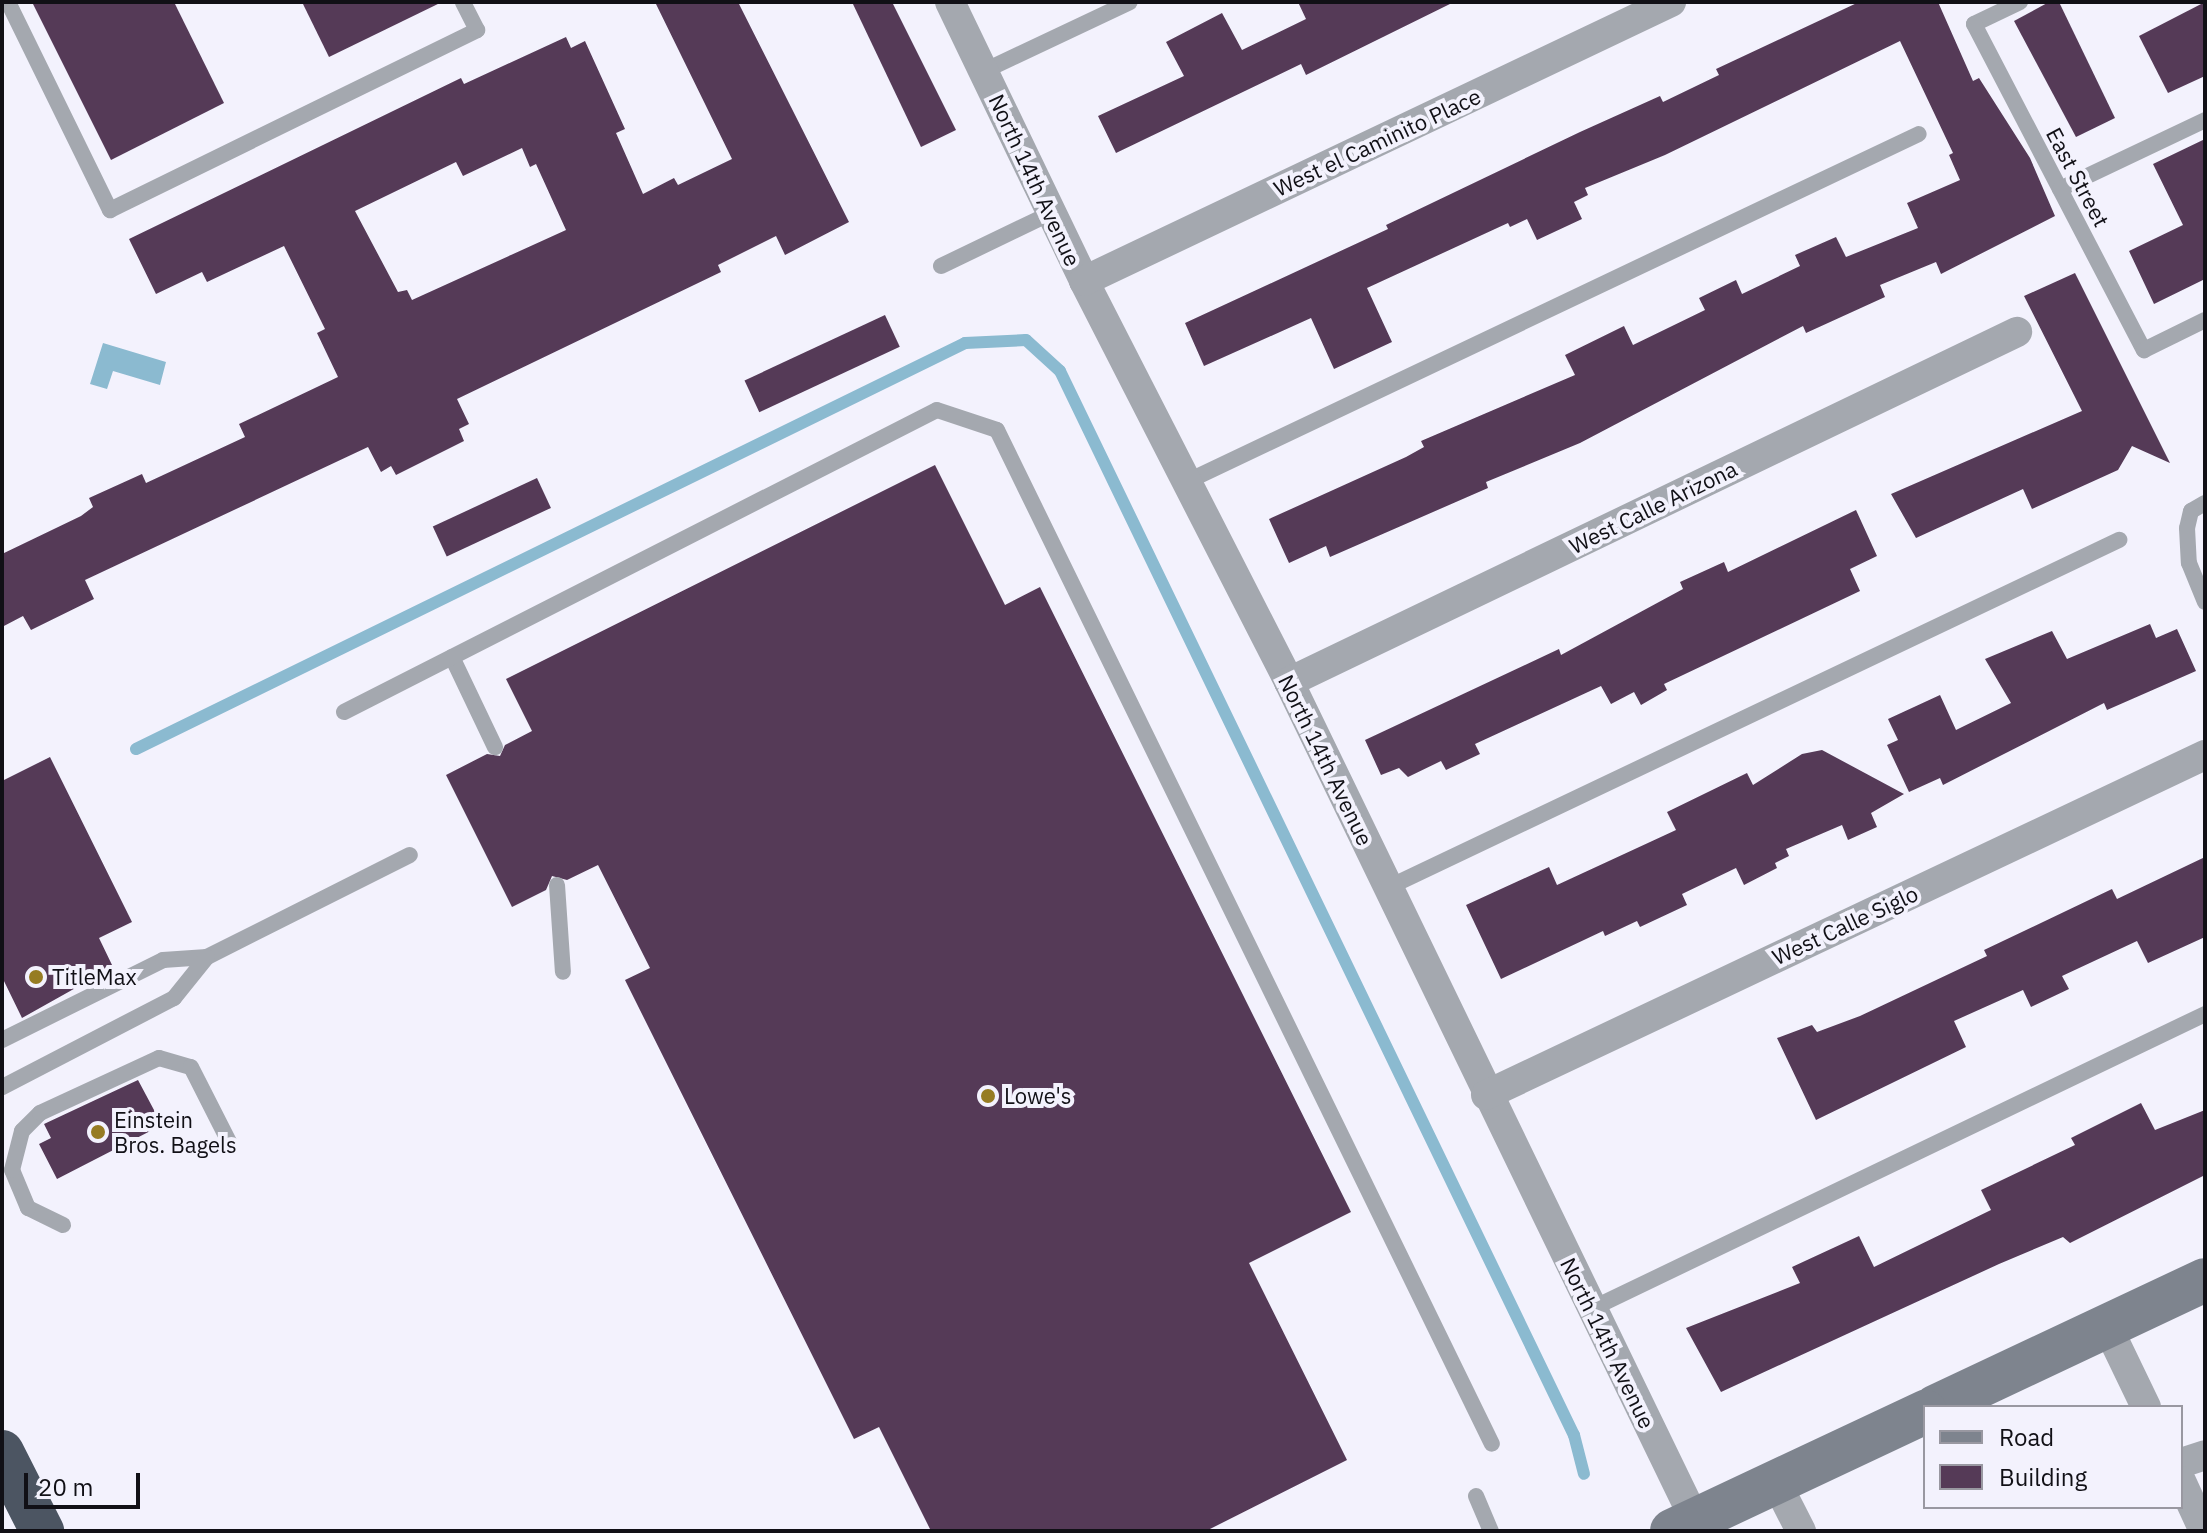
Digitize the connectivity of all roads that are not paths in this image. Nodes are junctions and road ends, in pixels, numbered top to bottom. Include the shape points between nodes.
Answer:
1 (8, 2) edge
2 (463, 2) edge
3 (950, 2) edge
4 (1130, 2) edge
5 (1671, 2) edge
6 (2020, 2) edge
7 (984, 71) junction
8 (2205, 120) edge
9 (1919, 134) dead end
10 (2060, 189) junction
11 (1051, 213) junction
12 (941, 266) dead end
13 (1084, 281) junction
14 (2205, 320) edge
15 (2017, 332) dead end
16 (1186, 482) junction
17 (2205, 503) edge
18 (2119, 540) dead end
19 (2205, 602) edge
20 (452, 657) junction
21 (1289, 682) junction
22 (344, 712) dead end
23 (495, 747) dead end
24 (2205, 755) edge
25 (410, 855) dead end
26 (557, 885) dead end
27 (1387, 888) junction
28 (207, 957) junction
29 (563, 972) dead end
30 (2205, 1014) edge
31 (2, 1040) edge
32 (2, 1087) edge
33 (1486, 1095) junction
34 (229, 1142) dead end
35 (63, 1225) dead end
36 (2205, 1280) edge
37 (1591, 1309) junction
38 (2107, 1326) junction
39 (1939, 1405) edge
40 (2145, 1405) edge
41 (1923, 1413) edge
42 (1492, 1444) dead end
43 (2205, 1455) edge
44 (5, 1462) edge
45 (2183, 1462) edge
46 (1776, 1482) junction
47 (2183, 1485) edge
48 (1476, 1496) dead end
49 (1683, 1526) edge
50 (42, 1531) edge
51 (1491, 1531) edge
52 (1801, 1531) edge
53 (2204, 1531) edge

1 - 2 lane via 110,210 477,30
3 - 7 street, North 14th Avenue
4 - 7 lane
5 - 13 street, West el Caminito Place
6 - 10 lane, East Street via 1974,24
7 - 11 street, North 14th Avenue
8 - 10 lane
9 - 16 lane
10 - 14 lane, East Street via 2144,350
11 - 12 lane
11 - 13 street, North 14th Avenue
13 - 16 street, North 14th Avenue
15 - 21 street, West Calle Arizona
16 - 21 street, North 14th Avenue
17 - 19 lane via 2191,511 2187,528 2189,563
18 - 27 lane
20 - 22 lane
20 - 23 lane
20 - 42 lane via 937,410 997,430
21 - 27 street, North 14th Avenue
24 - 33 street, West Calle Siglo
25 - 28 lane
26 - 29 lane
27 - 33 street, North 14th Avenue
28 - 31 lane via 163,960
28 - 32 lane via 174,998
30 - 37 lane
33 - 37 street, North 14th Avenue
34 - 35 lane via 191,1067 159,1058 40,1113 22,1131 12,1170 28,1208
36 - 38 street
37 - 49 street, North 14th Avenue
38 - 39 street
38 - 40 street
41 - 46 street
43 - 45 street
44 - 50 highway
46 - 49 street
46 - 52 street
47 - 53 street
48 - 51 lane

